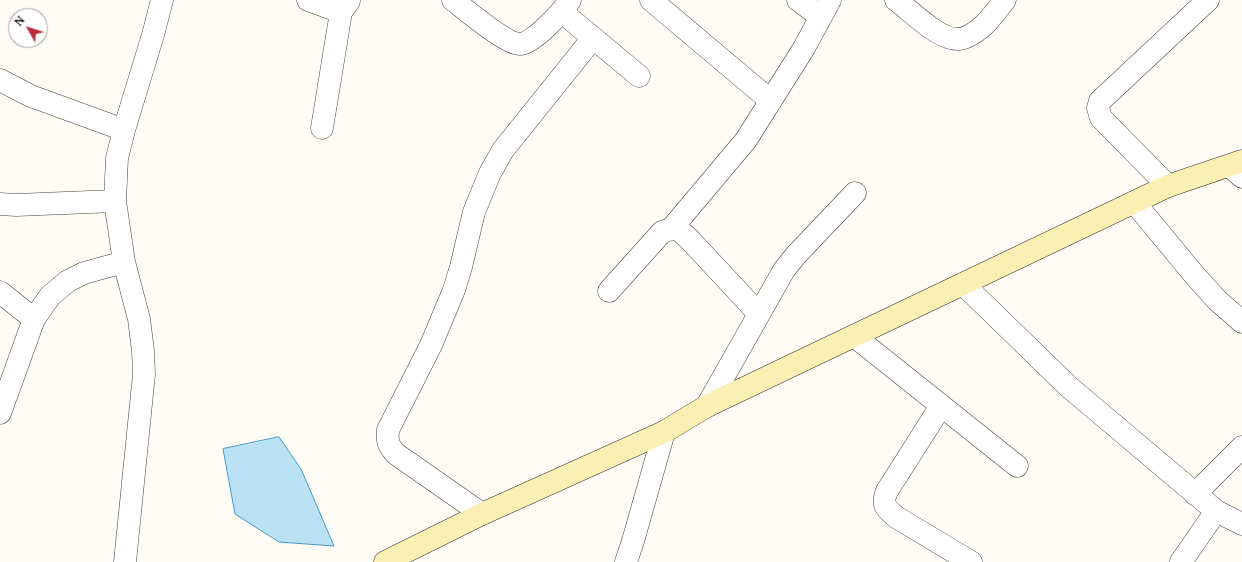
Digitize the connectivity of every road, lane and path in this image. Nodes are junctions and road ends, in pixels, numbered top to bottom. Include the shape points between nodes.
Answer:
1 (162, 0) edge
2 (308, 0) edge
3 (453, 0) edge
4 (651, 0) edge
5 (798, 0) edge
6 (896, 0) edge
7 (1005, 0) edge
8 (1208, 0) edge
9 (345, 6) edge
10 (566, 6) edge
11 (825, 8) edge
12 (593, 38) junction
13 (639, 76) dead end
14 (0, 80) edge
15 (771, 101) junction
16 (322, 128) dead end
17 (124, 130) junction
18 (1238, 168) edge
19 (1168, 186) junction
20 (855, 193) dead end
21 (115, 201) junction
22 (1134, 202) junction
23 (0, 204) edge
24 (672, 228) junction
25 (124, 262) junction
26 (963, 284) junction
27 (609, 291) dead end
28 (0, 292) edge
29 (759, 314) junction
30 (34, 319) junction
31 (1242, 322) edge
32 (854, 336) junction
33 (707, 406) junction
34 (941, 406) junction
35 (0, 413) edge
36 (664, 432) junction
37 (1242, 447) edge
38 (1017, 466) dead end
39 (1195, 494) junction
40 (1216, 511) junction
41 (482, 514) junction
42 (1242, 524) edge
43 (125, 562) edge
44 (385, 562) edge
45 (626, 562) edge
46 (971, 562) edge
47 (1181, 562) edge

1 - 17 street via 154,35
2 - 9 street
3 - 10 street via 508,41 520,45 531,40
4 - 15 street
5 - 11 street
6 - 7 street via 948,38 959,39 971,35 984,25
8 - 19 street via 1100,101 1098,108 1101,118
9 - 16 street
10 - 12 street
11 - 15 street
12 - 13 street
12 - 41 street via 504,150 490,173 474,212 454,290 431,345 388,430 390,446 396,454
14 - 17 street via 31,96
15 - 24 street via 746,140
17 - 21 street via 117,158
18 - 19 main road
19 - 22 main road
20 - 29 street via 784,270
21 - 23 street
21 - 25 street
22 - 26 main road
22 - 31 street via 1197,278
24 - 27 street via 662,232
24 - 29 street via 692,241
25 - 30 street via 84,273 68,281 50,296
25 - 43 street via 139,319 144,374
26 - 32 main road
26 - 39 street via 1069,387
28 - 30 street
29 - 33 street
30 - 35 street
32 - 33 main road
32 - 34 street
33 - 36 main road
34 - 38 street
34 - 46 street via 887,491 884,504 896,517
36 - 41 main road
36 - 45 street
37 - 39 street
39 - 40 street
40 - 42 street
40 - 47 street
41 - 44 main road

